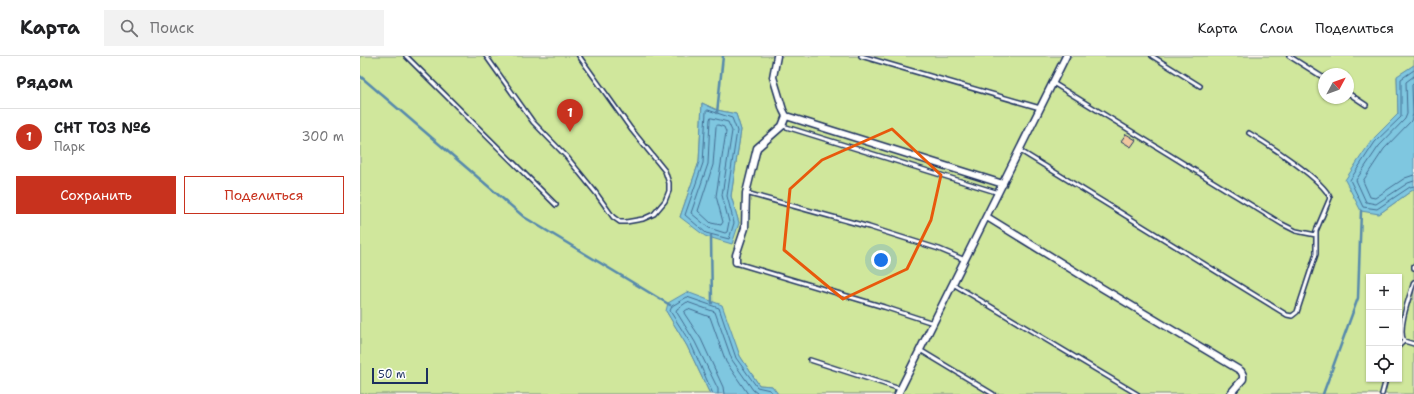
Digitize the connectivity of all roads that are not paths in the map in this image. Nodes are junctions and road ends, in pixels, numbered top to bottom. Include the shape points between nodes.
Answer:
1 (406, 56) edge
2 (486, 56) edge
3 (579, 56) edge
4 (777, 56) edge
5 (861, 56) edge
6 (1066, 56) edge
7 (1152, 56) edge
8 (1289, 56) edge
9 (1318, 74) edge
10 (1053, 83) junction
11 (1200, 86) dead end
12 (1354, 97) edge
13 (1366, 105) dead end
14 (1040, 108) junction
15 (786, 116) junction
16 (782, 126) junction
17 (1249, 133) dead end
18 (1019, 150) junction
19 (1003, 184) junction
20 (746, 193) junction
21 (999, 193) junction
22 (556, 205) dead end
23 (987, 217) junction
24 (1316, 235) junction
25 (965, 260) junction
26 (736, 262) joint
27 (1414, 282) edge
28 (953, 284) junction
29 (933, 323) junction
30 (1404, 341) joint
31 (1414, 344) edge
32 (920, 350) junction
33 (810, 360) dead end
34 (1385, 382) edge
35 (899, 392) edge
36 (993, 394) edge
37 (1137, 394) edge
38 (1230, 394) edge
39 (1382, 394) edge

1 - 22 lane
2 - 3 lane via 533,122 566,156 613,217 620,222 643,219 654,214 665,201 669,183 665,171
4 - 15 street via 773,77
5 - 14 lane
6 - 10 street
7 - 11 lane
8 - 9 lane
10 - 14 street
10 - 24 lane via 1282,224 1296,231
12 - 13 lane
14 - 18 street
15 - 16 street
15 - 19 street
16 - 20 street via 757,148
16 - 21 lane
17 - 24 lane via 1302,169 1329,193 1330,201 1319,222
18 - 19 street
18 - 24 lane via 1290,316 1295,315 1314,260
19 - 21 street
20 - 25 lane via 869,227
20 - 26 street via 745,228
21 - 23 street
23 - 25 street
23 - 38 street via 1241,372 1243,380
25 - 28 street
26 - 29 lane
27 - 30 lane via 1402,332
28 - 29 street
28 - 37 lane
29 - 32 street
30 - 31 lane
32 - 35 street
32 - 36 lane
33 - 35 lane
34 - 39 lane

